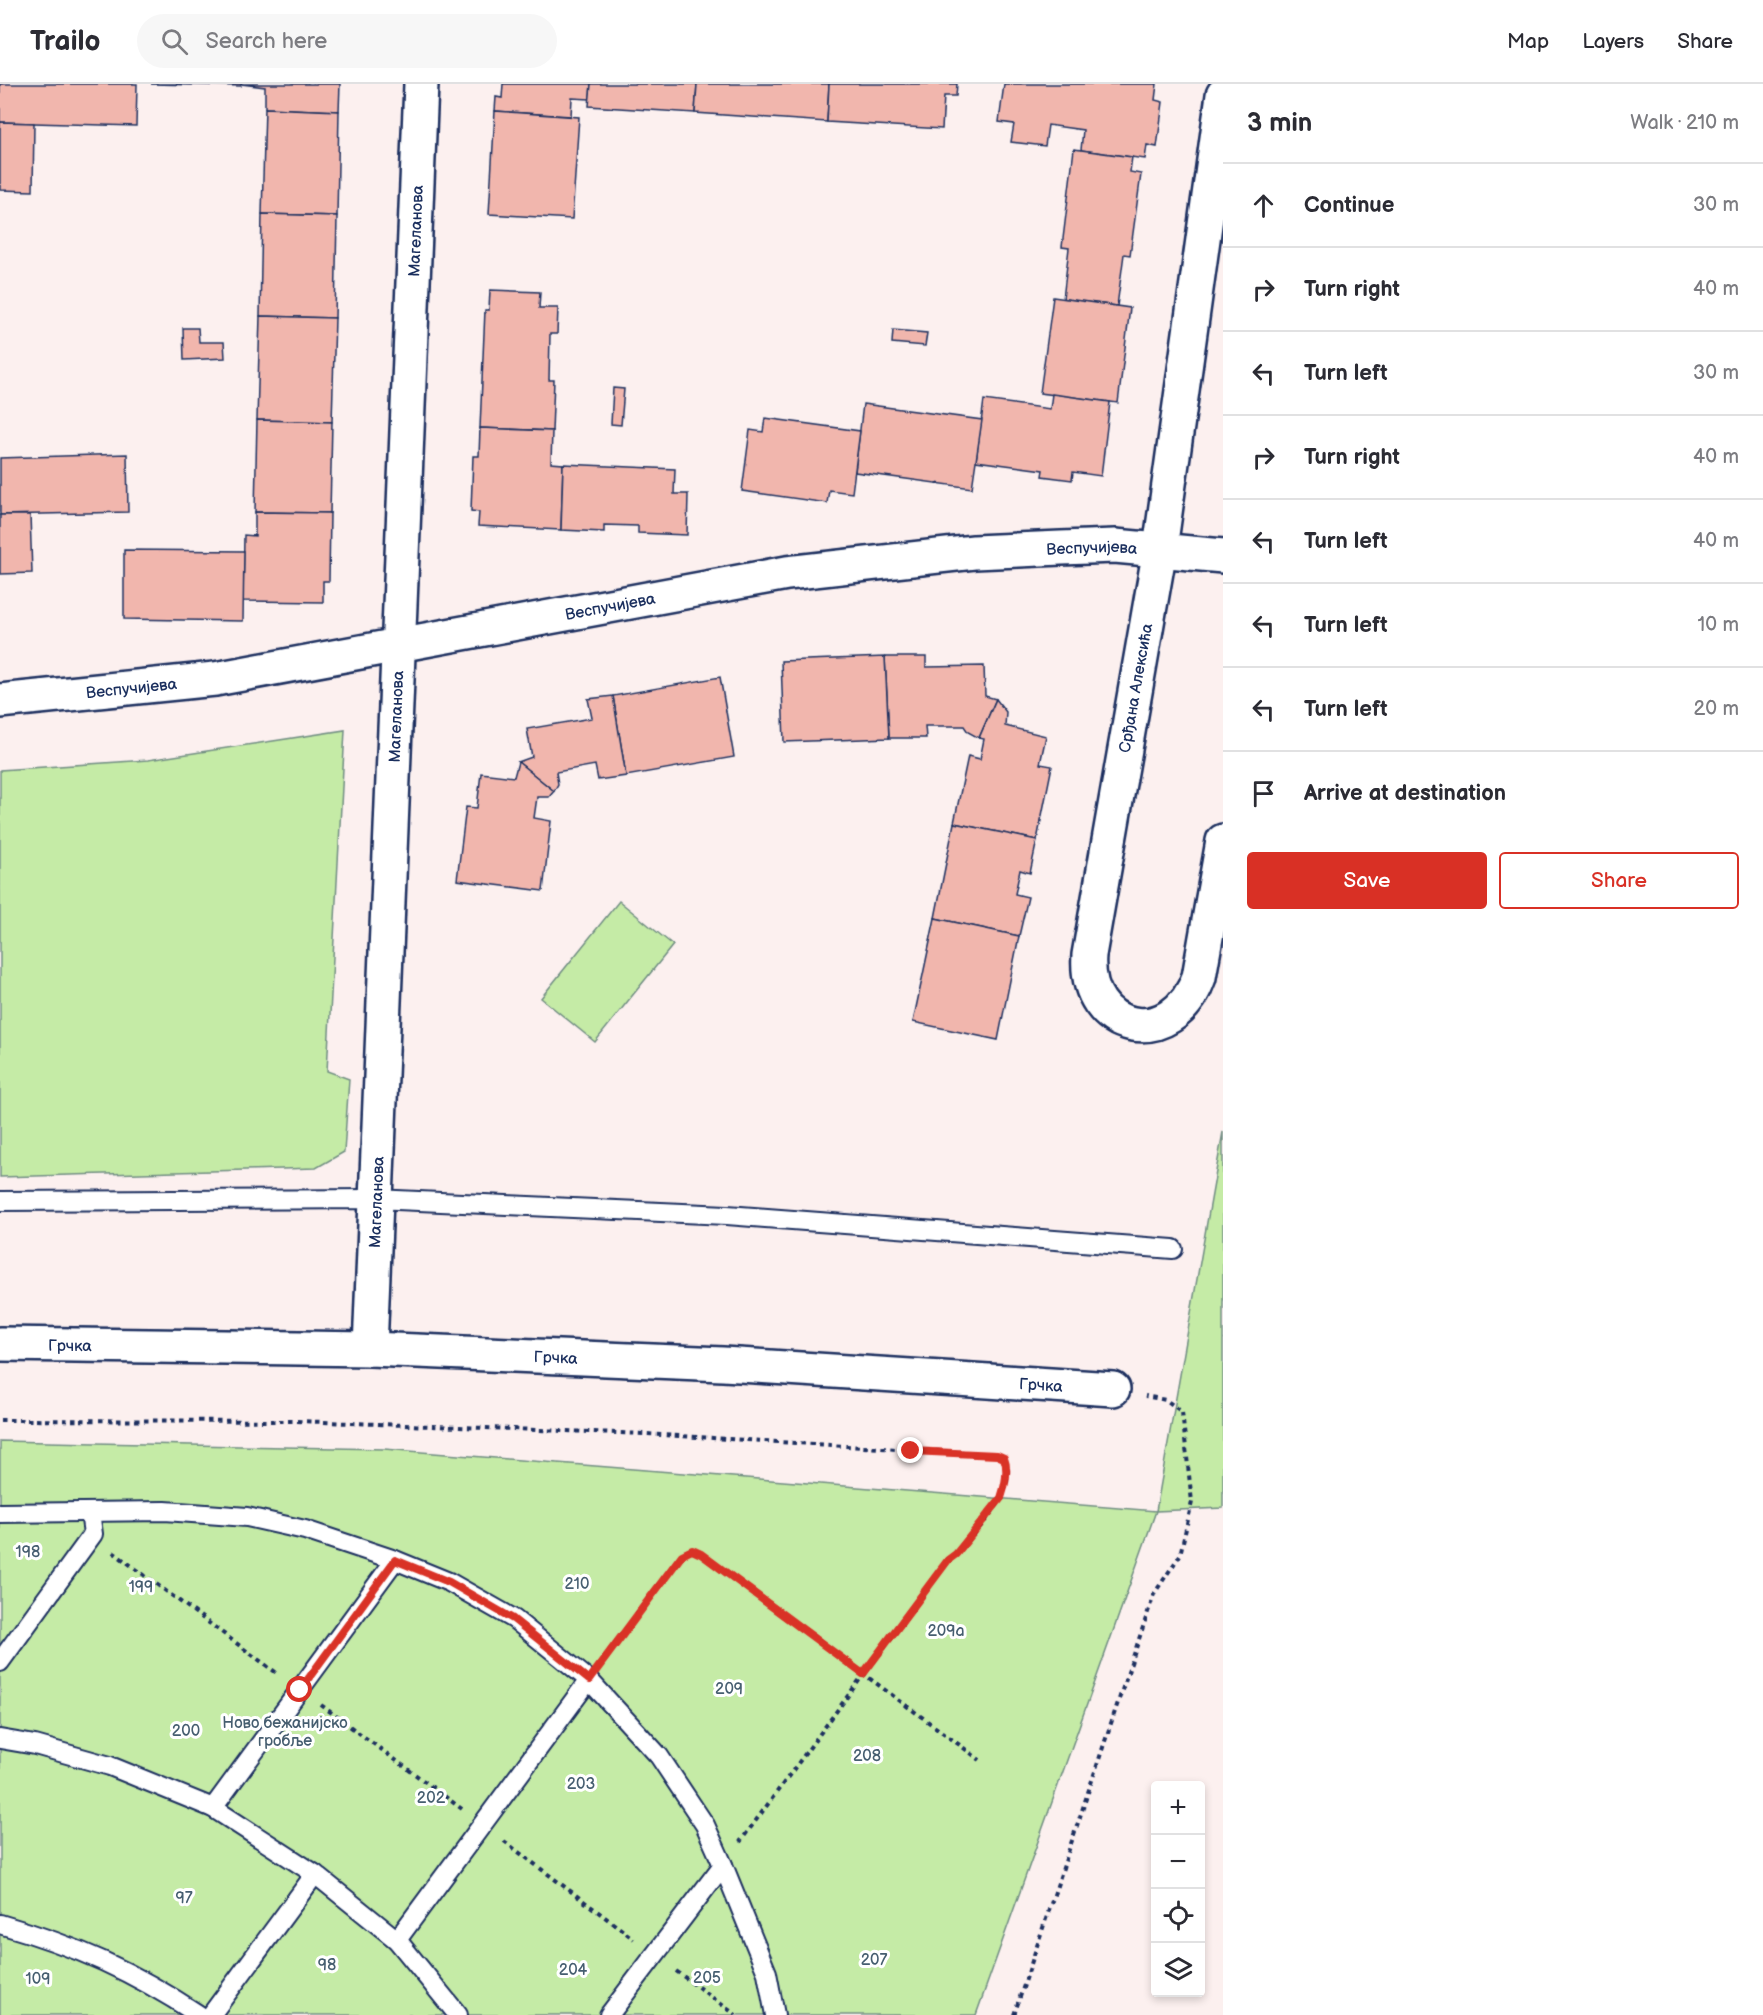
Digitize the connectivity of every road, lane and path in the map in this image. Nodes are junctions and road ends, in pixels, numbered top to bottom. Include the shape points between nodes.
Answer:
1 (421, 84) edge
2 (1223, 100) edge
3 (1160, 549) junction
4 (1223, 556) edge
5 (400, 646) junction
6 (0, 701) edge
7 (1223, 841) edge
8 (375, 1199) junction
9 (0, 1201) edge
10 (1173, 1249) dead end
11 (0, 1344) edge
12 (370, 1349) junction
13 (1113, 1389) joint
14 (0, 1420) edge
15 (90, 1512) junction
16 (0, 1513) edge
17 (93, 1534) junction
18 (395, 1560) junction
19 (0, 1662) edge
20 (863, 1674) junction
21 (589, 1680) junction
22 (300, 1690) junction
23 (0, 1739) edge
24 (980, 1760) dead end
25 (213, 1808) junction
26 (482, 1824) junction
27 (723, 1865) junction
28 (315, 1874) junction
29 (0, 1924) edge
30 (397, 1941) junction
31 (654, 1954) junction
32 (199, 2015) edge
33 (211, 2015) edge
34 (458, 2015) edge
35 (609, 2015) edge
36 (736, 2015) edge
37 (775, 2015) edge
38 (1014, 2015) edge

1 - 5 street, Магеланова
2 - 3 street, Срђана Алексића
3 - 4 street, Веспучијева
3 - 5 street, Веспучијева via 1114,546 974,552 788,573
3 - 7 street, Срђана Алексића via 1089,955 1087,975 1106,1011 1123,1021 1143,1025 1162,1022 1180,1011 1192,996 1199,977
5 - 6 street, Веспучијева via 215,679
5 - 8 street, Магеланова
8 - 9 lane
8 - 10 lane via 727,1215
8 - 12 street, Магеланова
11 - 12 street, Грчка
12 - 13 street, Грчка via 723,1364
13 - 38 path via 1166,1400 1182,1412 1192,1502 1180,1555 1154,1594
14 - 20 path via 297,1421 588,1432 1004,1458 1007,1465 1001,1498 948,1560
15 - 16 lane
15 - 17 lane
15 - 18 lane via 165,1511 248,1517 305,1530
17 - 19 lane
17 - 22 path via 101,1544
18 - 21 lane via 449,1582 513,1619
18 - 22 lane
20 - 21 path via 692,1550 682,1555
20 - 24 path
20 - 27 path
21 - 26 lane
21 - 27 lane via 660,1756 705,1826
22 - 25 lane
22 - 26 path
23 - 25 lane via 110,1766
25 - 28 lane
26 - 30 lane
26 - 31 path
27 - 31 lane
27 - 37 lane via 767,1973
28 - 30 lane
28 - 33 lane
29 - 32 lane via 53,1939 107,1961
30 - 34 lane
31 - 35 lane
31 - 36 path

